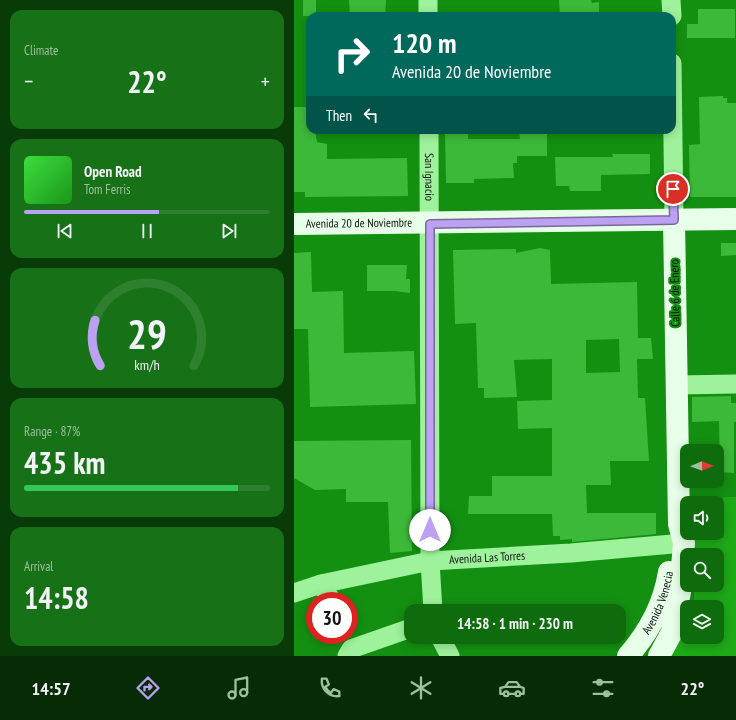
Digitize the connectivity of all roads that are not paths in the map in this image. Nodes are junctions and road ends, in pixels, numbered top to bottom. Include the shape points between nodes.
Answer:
1 (428, 0) edge
2 (671, 0) edge
3 (428, 12) edge
4 (672, 12) edge
5 (429, 134) edge
6 (673, 134) edge
7 (736, 219) edge
8 (674, 220) junction
9 (294, 224) edge
10 (430, 224) junction
11 (736, 384) edge
12 (676, 385) junction
13 (679, 537) junction
14 (430, 561) junction
15 (321, 584) junction
16 (326, 592) edge
17 (294, 593) edge
18 (433, 604) edge
19 (404, 630) edge
20 (444, 644) edge
21 (348, 647) edge
22 (450, 656) edge
23 (628, 656) edge
24 (659, 656) edge

1 - 3 street
2 - 4 street
5 - 10 street, San Ignacio
6 - 8 street, Calle 6 de Enero
7 - 8 main road, Avenida 20 de Noviembre
8 - 10 main road, Avenida 20 de Noviembre
8 - 12 main road, Calle 6 de Enero
9 - 10 main road, Avenida 20 de Noviembre
10 - 14 street, San Ignacio
11 - 12 street
12 - 13 main road, Calle 6 de Enero
13 - 14 street, Avenida Las Torres via 571,553
13 - 23 main road, Avenida Venecia via 666,593 644,635
13 - 24 main road, Avenida Venecia via 681,581 672,632
14 - 15 street, Avenida Las Torres
14 - 18 street, San Ignacio
15 - 16 street
15 - 17 street, Avenida Las Torres
19 - 21 street
20 - 22 street

